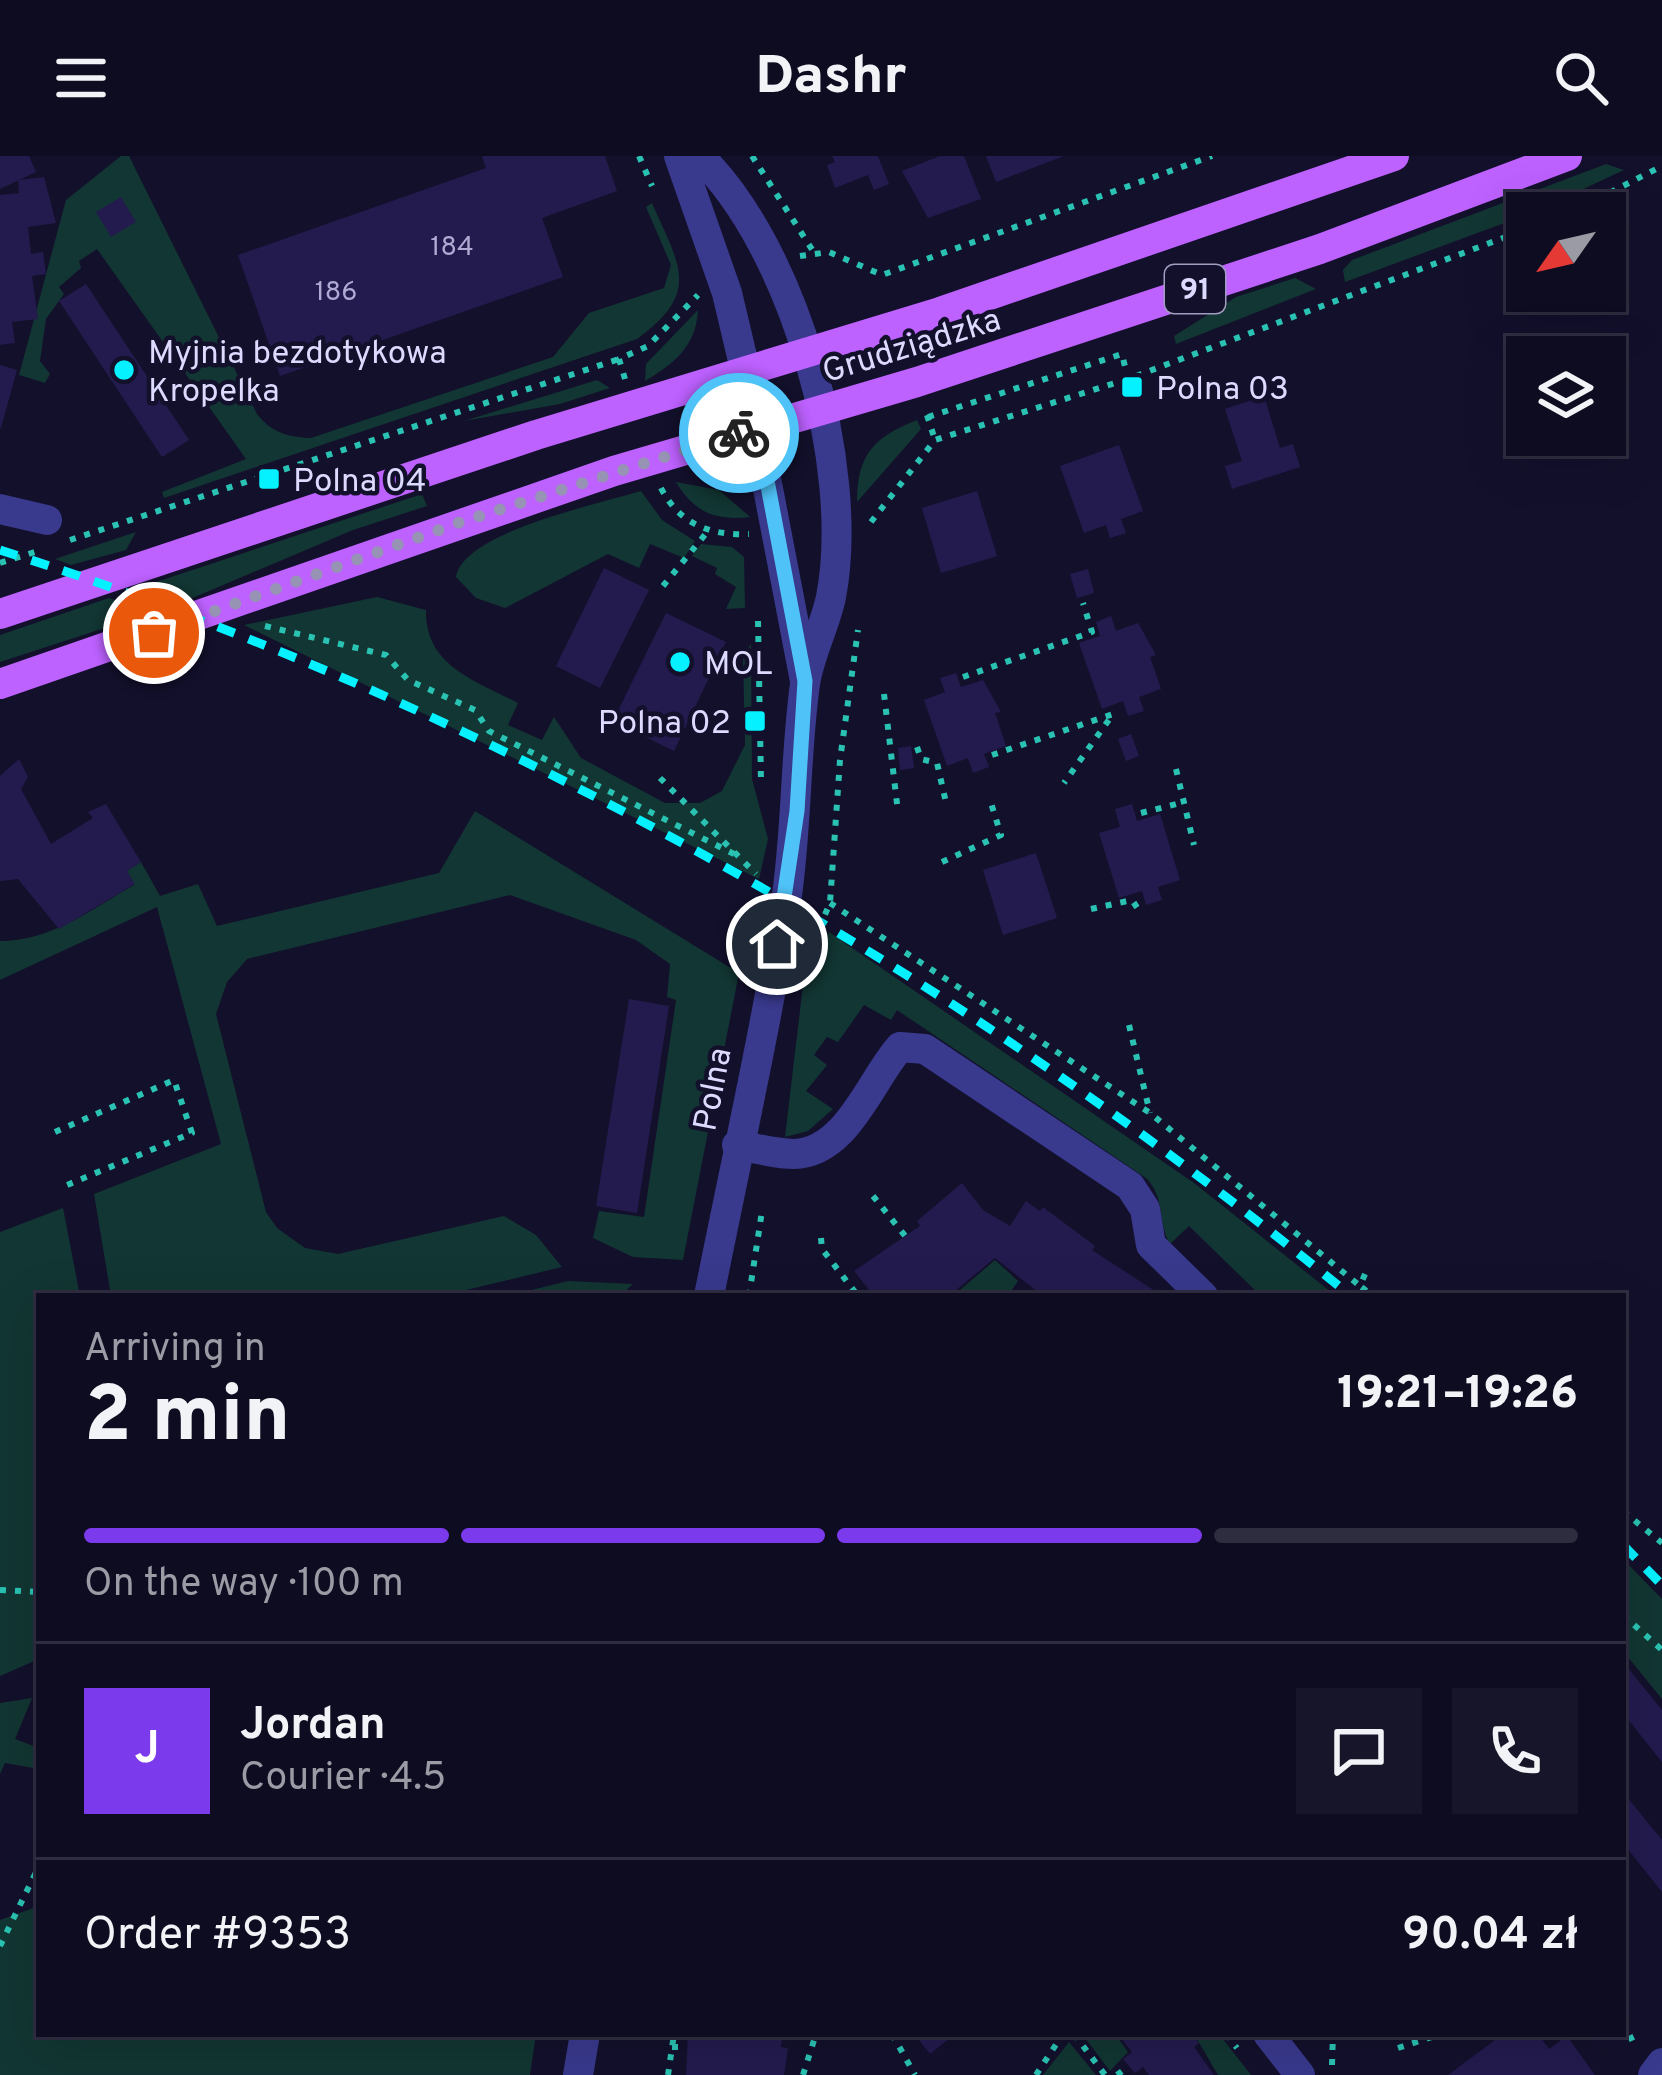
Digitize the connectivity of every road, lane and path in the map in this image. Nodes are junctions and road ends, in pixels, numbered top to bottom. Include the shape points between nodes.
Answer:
1 (679, 156) edge
2 (698, 156) edge
3 (752, 156) edge
4 (1213, 156) edge
5 (1394, 156) edge
6 (1567, 156) edge
7 (1662, 166) edge
8 (1611, 192) edge
9 (1506, 237) edge
10 (813, 251) junction
11 (804, 255) dead end
12 (692, 297) dead end
13 (803, 352) junction
14 (619, 359) junction
15 (746, 369) junction
16 (1128, 379) junction
17 (627, 386) dead end
18 (819, 410) junction
19 (928, 417) dead end
20 (757, 428) junction
21 (660, 484) dead end
22 (0, 509) edge
23 (871, 519) dead end
24 (707, 531) junction
25 (49, 538) junction
26 (752, 553) dead end
27 (0, 563) edge
28 (663, 586) dead end
29 (1083, 603) dead end
30 (758, 610) dead end
31 (212, 613) junction
32 (0, 614) edge
33 (963, 677) dead end
34 (805, 681) junction
35 (0, 684) edge
36 (884, 694) dead end
37 (917, 747) dead end
38 (992, 755) dead end
39 (1176, 769) dead end
40 (660, 778) dead end
41 (1064, 784) dead end
42 (763, 802) dead end
43 (1184, 802) junction
44 (991, 803) dead end
45 (947, 807) dead end
46 (898, 812) dead end
47 (1141, 813) dead end
48 (1194, 845) dead end
49 (734, 854) junction
50 (942, 862) dead end
51 (768, 884) dead end
52 (830, 903) dead end
53 (1090, 909) dead end
54 (1140, 912) dead end
55 (1129, 1024) dead end
56 (1150, 1113) junction
57 (55, 1132) dead end
58 (736, 1145) junction
59 (67, 1185) dead end
60 (873, 1196) dead end
61 (905, 1237) dead end
62 (821, 1238) dead end
63 (1365, 1274) dead end
64 (1360, 1286) junction
65 (711, 1293) edge
66 (856, 1293) edge
67 (1200, 1293) edge
68 (1359, 1293) edge
69 (1369, 1293) edge
70 (1626, 1513) edge
71 (1662, 1543) edge
72 (0, 1590) edge
73 (36, 1592) edge
74 (1626, 1618) edge
75 (1662, 1650) edge
76 (36, 1872) edge
77 (1, 1946) edge
78 (1626, 2026) edge
79 (584, 2037) edge
80 (674, 2037) edge
81 (815, 2037) edge
82 (894, 2037) edge
83 (1061, 2037) edge
84 (1076, 2037) edge
85 (1270, 2037) edge
86 (1333, 2037) edge
87 (1432, 2037) edge
88 (686, 2047) dead end
89 (672, 2048) junction
90 (1398, 2048) dead end
91 (1652, 2065) edge
92 (1129, 2066) dead end
93 (578, 2075) edge
94 (668, 2075) edge
95 (803, 2075) edge
96 (915, 2075) edge
97 (1036, 2075) edge
98 (1105, 2075) edge
99 (1117, 2075) edge
100 (1300, 2075) edge
101 (1332, 2075) edge

1 - 15 street, Polna
2 - 13 street, Polna via 776,265
3 - 10 path
4 - 10 path via 882,275
5 - 13 main road, Grudziądzka / 91
6 - 18 main road, Grudziądzka / 91 via 1320,249
7 - 8 path
9 - 16 path
10 - 11 path
12 - 14 path via 648,346
13 - 15 main road, Grudziądzka / 91
13 - 18 street, Polna
14 - 17 path
14 - 25 path
15 - 20 street, Polna
15 - 32 main road, Grudziądzka / 91
16 - 19 path via 1122,354
16 - 23 path via 935,440
18 - 20 main road, Grudziądzka / 91
18 - 34 street, Polna via 834,519 831,595
20 - 31 main road, Grudziądzka / 91 via 483,514
20 - 34 street, Polna
21 - 24 path via 682,516
22 - 25 street
24 - 26 path via 749,534
24 - 28 path
25 - 27 path
29 - 33 path via 1092,632
30 - 42 path
31 - 35 main road, Grudziądzka / 91
31 - 49 path via 386,655 408,680 475,710 489,731
34 - 58 street, Polna via 785,903
36 - 46 path
37 - 45 path via 921,759 937,763
38 - 41 path via 1113,714
39 - 43 path
40 - 49 path
43 - 47 path
43 - 48 path
44 - 50 path via 1001,835
49 - 51 path
52 - 56 path
53 - 54 path via 1132,900
55 - 56 path
56 - 64 path
57 - 59 path via 174,1080 192,1133
58 - 65 street, Polna
58 - 67 street via 793,1154 820,1146 846,1124 900,1047 925,1049 1130,1186 1145,1209 1151,1245
60 - 61 path
62 - 66 path
63 - 64 path
64 - 68 path
64 - 69 path
70 - 71 path
72 - 73 path
74 - 75 path
76 - 77 path
78 - 91 path
79 - 93 street
80 - 89 path
81 - 95 path
82 - 96 path
83 - 97 path
84 - 98 path
85 - 100 street
86 - 101 path
87 - 90 path
88 - 89 path
89 - 94 path
92 - 99 path

